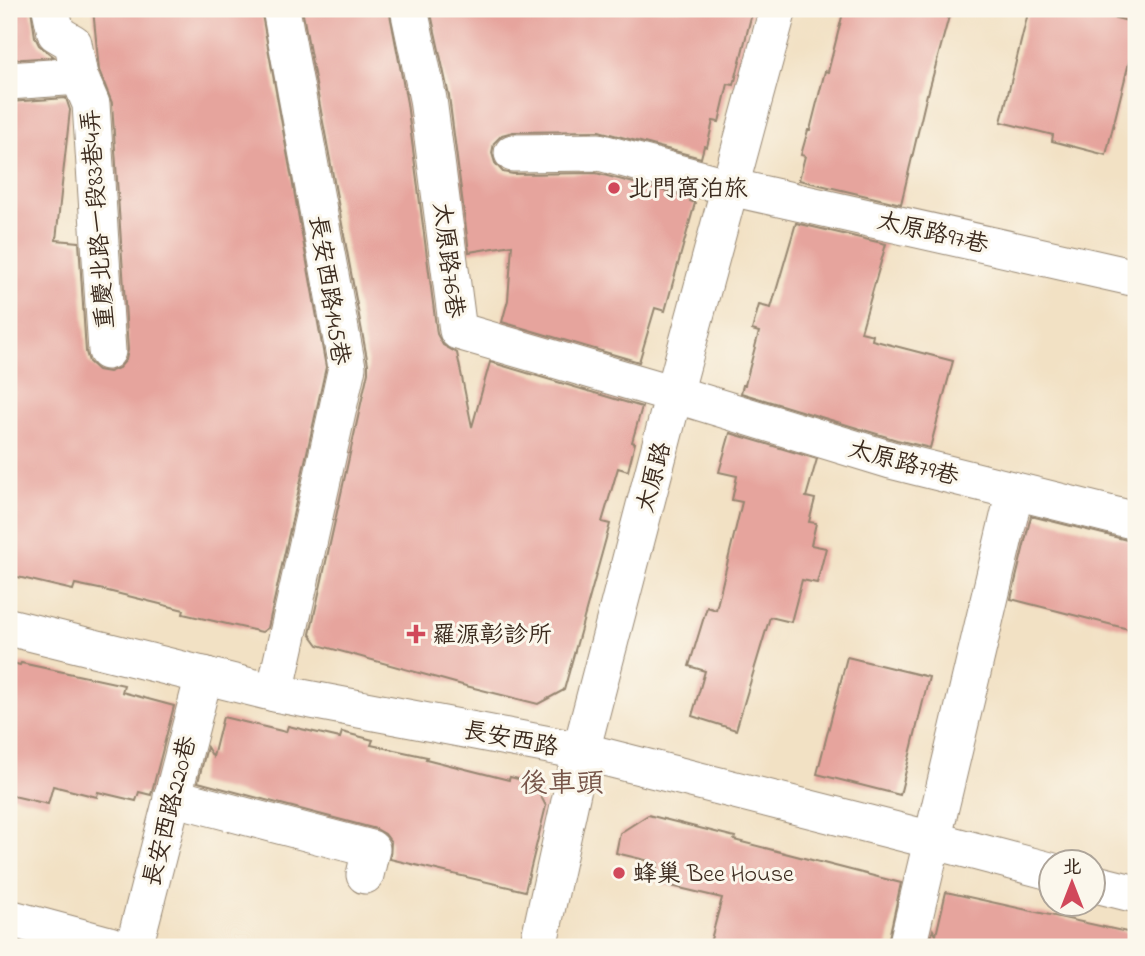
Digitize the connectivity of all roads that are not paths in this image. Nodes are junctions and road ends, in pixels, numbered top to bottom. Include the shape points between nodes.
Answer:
1 (51, 9) edge
2 (281, 9) edge
3 (409, 9) edge
4 (778, 9) edge
5 (79, 76) junction
6 (9, 81) edge
7 (513, 153) dead end
8 (730, 187) junction
9 (1136, 278) edge
10 (107, 351) dead end
11 (674, 394) junction
12 (1015, 491) junction
13 (1136, 521) edge
14 (9, 627) edge
15 (204, 675) junction
16 (275, 693) junction
17 (581, 751) junction
18 (172, 797) junction
19 (932, 840) junction
20 (1036, 867) edge
21 (365, 875) dead end
22 (1106, 886) edge
23 (1136, 894) edge
24 (9, 919) edge
25 (117, 947) edge
26 (134, 947) edge
27 (538, 947) edge
28 (907, 947) edge

1 - 5 street via 55,33 73,43
2 - 16 street, 長安西路145巷 via 346,367
3 - 11 street, 太原路76巷 via 428,99 458,331
4 - 8 street, 太原路
5 - 6 street, 重慶北路一段83巷4弄
5 - 10 street, 重慶北路一段83巷4弄 via 91,104
7 - 8 street, 太原路97巷 via 598,152
8 - 9 street, 太原路97巷
8 - 11 street, 太原路
11 - 12 street, 太原路79巷 via 891,460
11 - 17 street, 太原路
12 - 13 street, 太原路79巷
12 - 19 street
14 - 15 street, 長安西路
15 - 16 street, 長安西路
15 - 18 street, 長安西路220巷
16 - 17 street, 長安西路
17 - 19 street, 長安西路
17 - 27 street, 太原路
18 - 21 street via 371,849
18 - 26 street, 長安西路220巷
19 - 20 street, 長安西路
19 - 28 street
22 - 23 street
24 - 25 street

